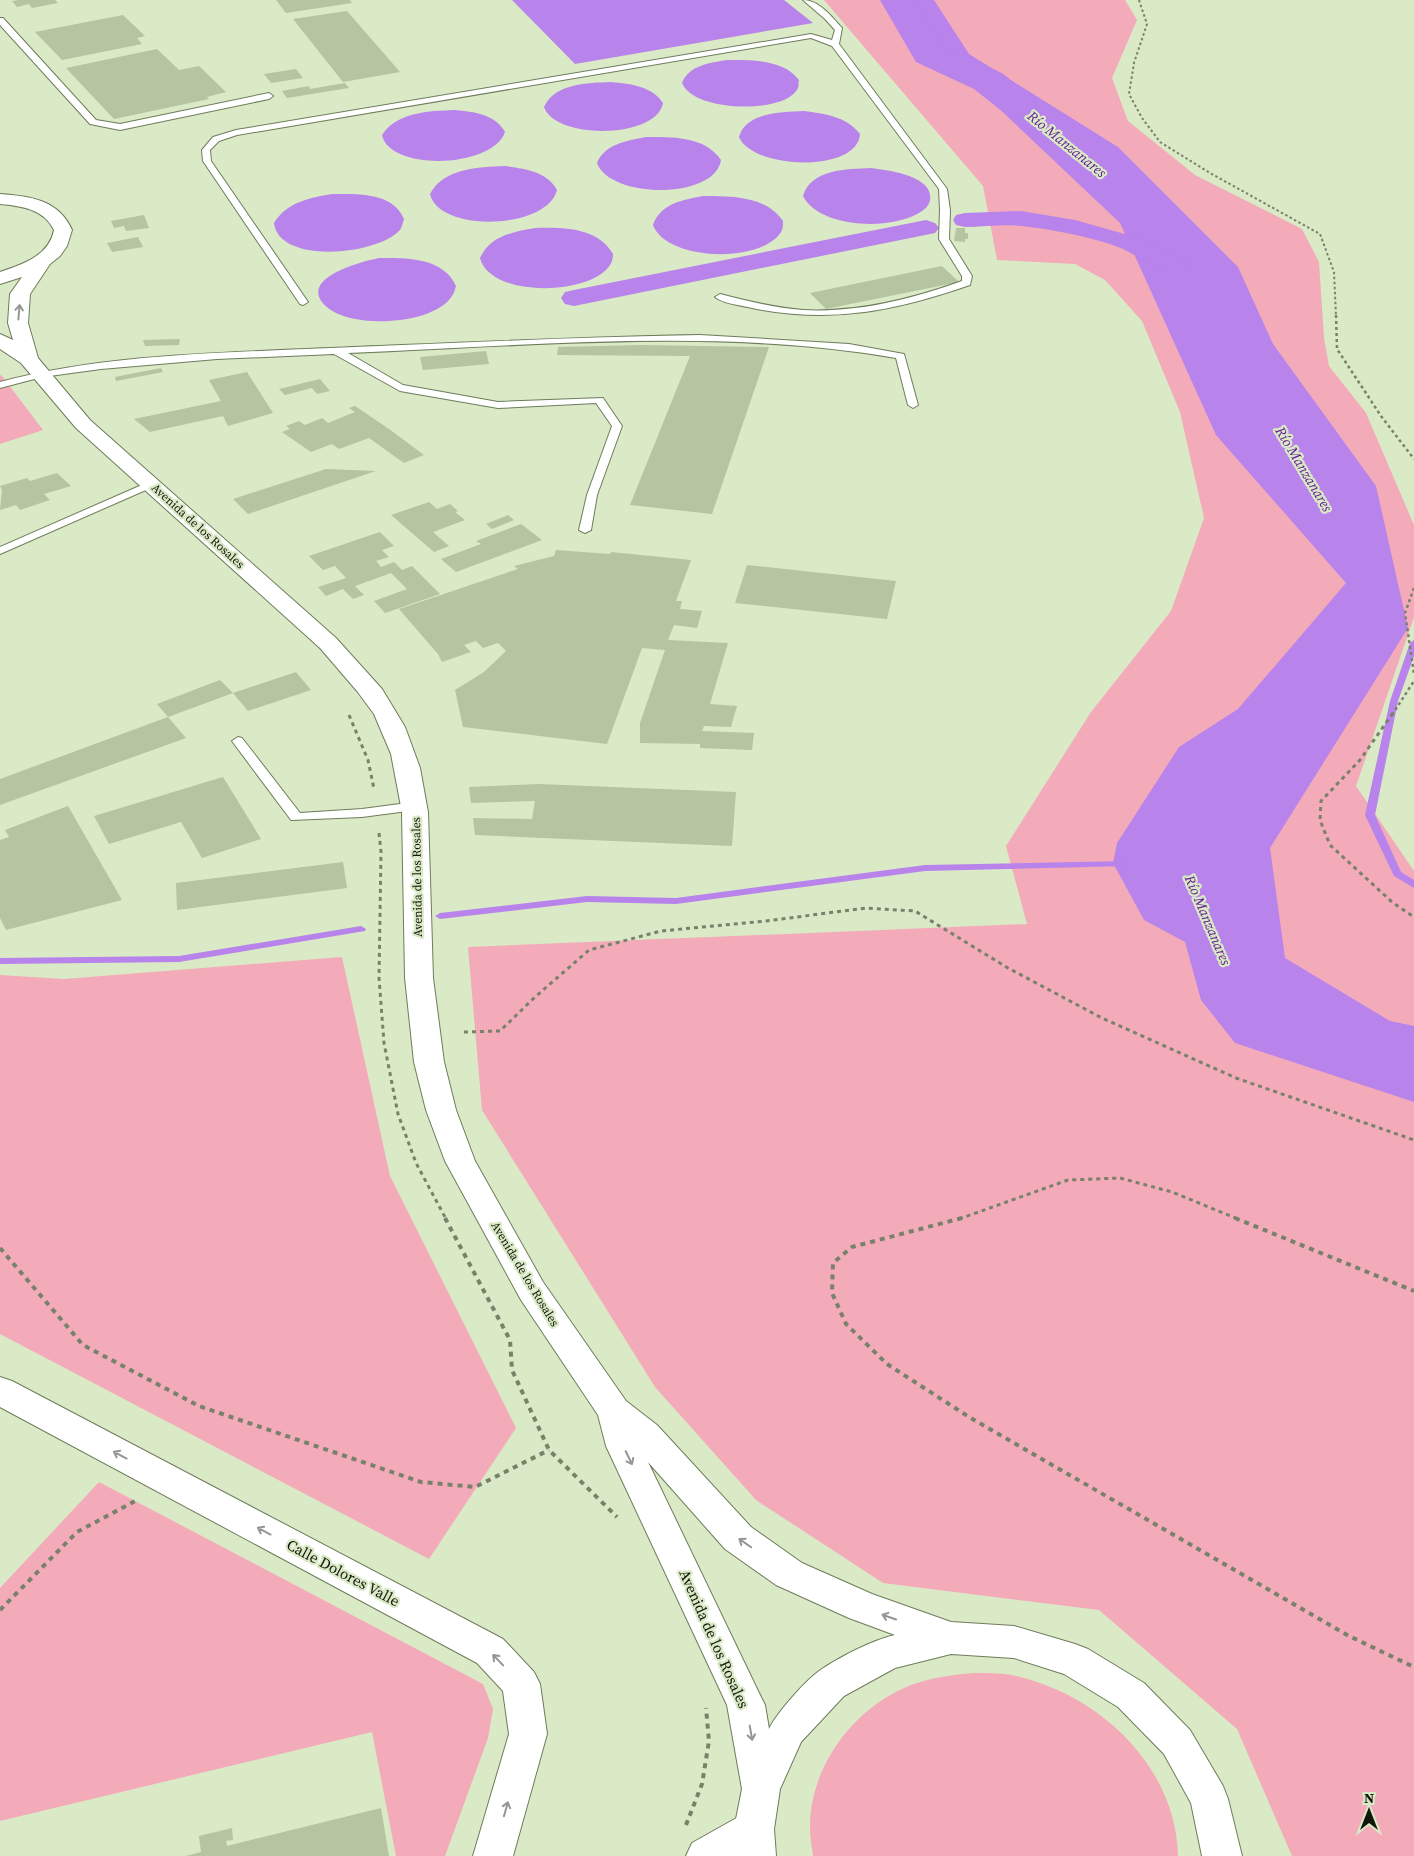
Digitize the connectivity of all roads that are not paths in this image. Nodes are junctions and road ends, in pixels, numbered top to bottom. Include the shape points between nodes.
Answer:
1 (806, 0) edge
2 (0, 20) edge
3 (839, 30) junction
4 (811, 36) junction
5 (835, 44) junction
6 (269, 96) dead end
7 (5, 196) edge
8 (43, 260) junction
9 (0, 278) edge
10 (720, 297) dead end
11 (304, 302) dead end
12 (0, 340) edge
13 (335, 351) junction
14 (35, 366) junction
15 (0, 385) edge
16 (913, 405) dead end
17 (150, 484) junction
18 (585, 530) dead end
19 (0, 551) edge
20 (238, 741) dead end
21 (415, 806) junction
22 (0, 1391) edge
23 (614, 1411) junction
24 (952, 1638) junction
25 (761, 1789) junction
26 (1209, 1799) junction
27 (755, 1843) edge
28 (493, 1856) edge
29 (706, 1856) edge
30 (1222, 1856) edge
31 (1235, 1856) edge

1 - 3 lane
2 - 6 lane via 93,122 120,127
3 - 4 lane
3 - 5 lane
4 - 5 lane
4 - 11 lane via 395,105 216,139 206,150 207,161
5 - 10 lane via 943,189 944,239 967,283 944,291 844,312 802,312
7 - 8 street via 39,207 56,217 63,230 59,245
8 - 9 street
14 -> 8 street, Avenida de los Rosales via 18,323 20,294
12 - 14 street, Avenida de los Rosales
13 - 14 lane via 217,356 101,366
13 - 16 lane via 700,338 849,347 900,356
13 - 18 lane via 400,388 498,405 599,400 617,426 592,495
14 - 15 lane
14 - 17 street, Avenida de los Rosales via 83,424
17 - 19 lane
17 - 21 street, Avenida de los Rosales via 328,643 361,679 386,714 406,760
20 - 21 lane via 296,817
21 - 23 street, Avenida de los Rosales via 419,978 429,1062 441,1110 460,1161 532,1290
28 -> 22 street, Calle Dolores Valle via 528,1734 521,1684 490,1651
24 -> 23 street, Avenida de los Rosales via 862,1607 789,1574 738,1538 645,1435
23 -> 25 street, Avenida de los Rosales via 623,1446 746,1706
24 - 25 street via 887,1653 831,1684 788,1730
24 - 26 street via 1014,1642 1075,1661 1131,1695 1176,1742
25 - 27 street
26 - 30 street
26 - 31 street
27 - 29 street

